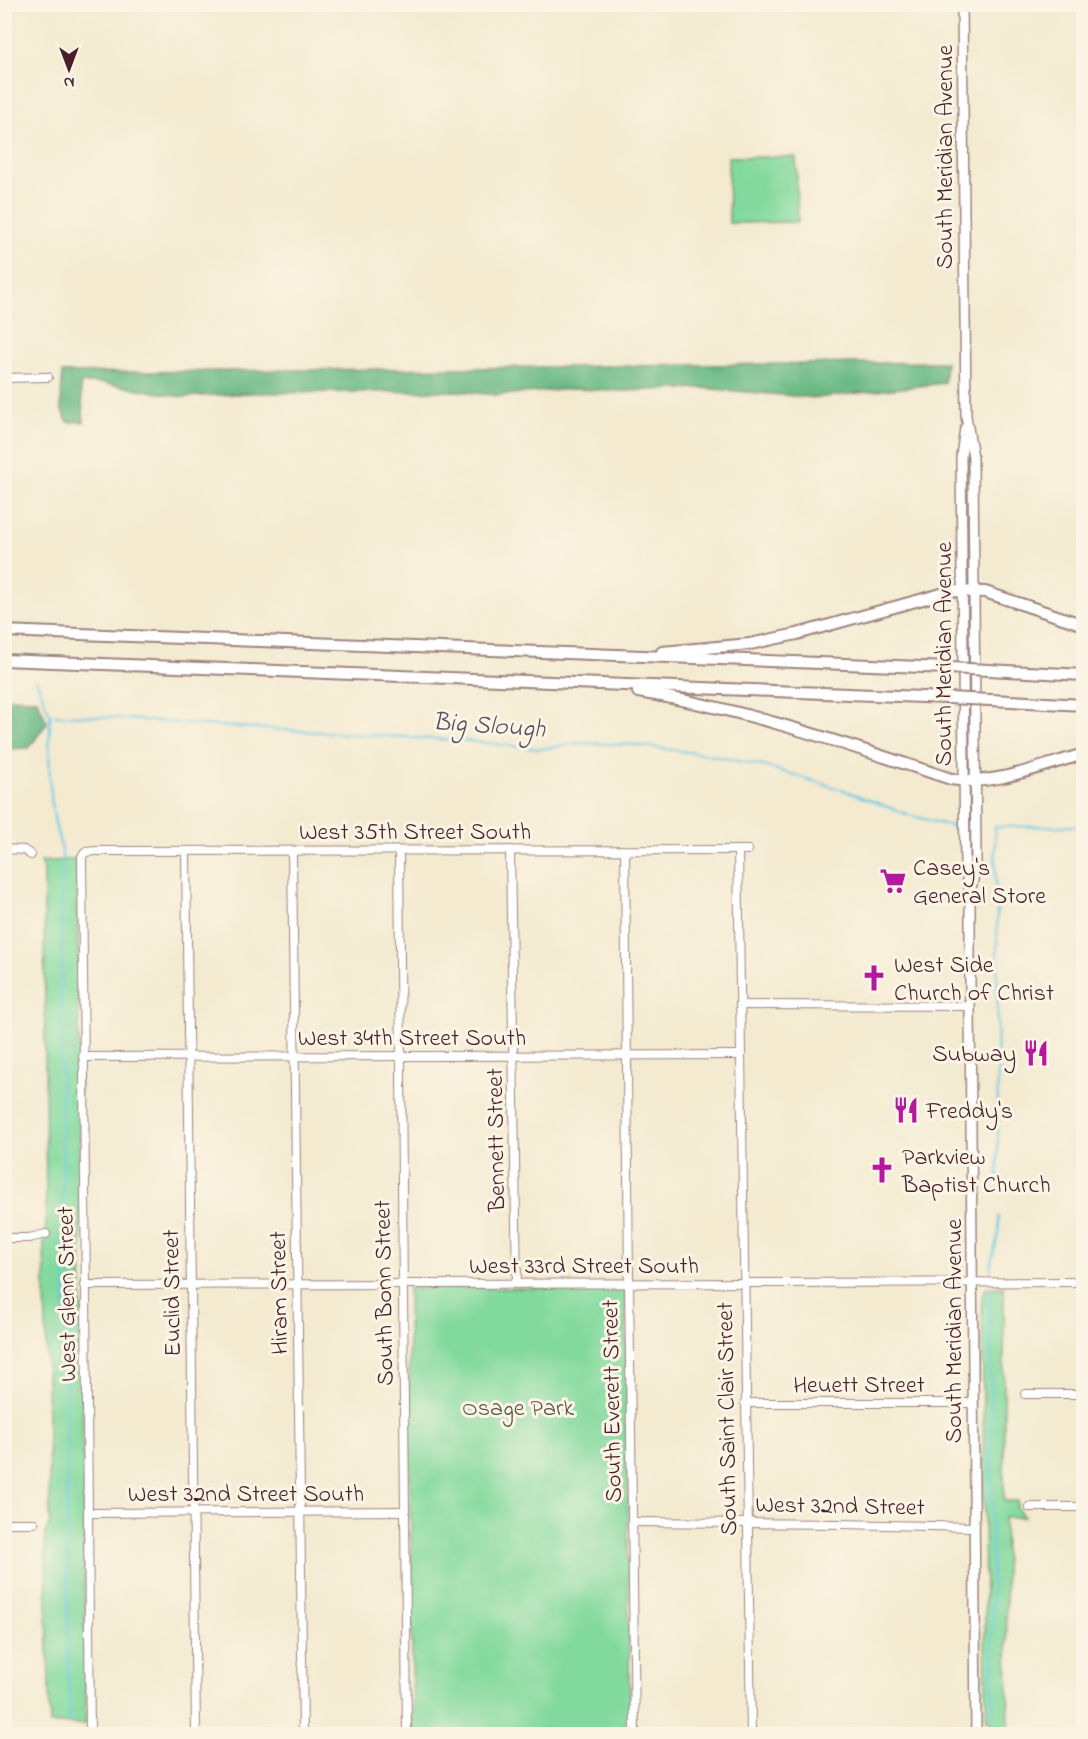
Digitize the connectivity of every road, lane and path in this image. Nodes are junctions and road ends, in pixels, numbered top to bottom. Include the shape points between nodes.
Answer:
1 (962, 4) edge
2 (48, 377) dead end
3 (4, 378) edge
4 (968, 591) junction
5 (1083, 625) edge
6 (4, 631) edge
7 (620, 657) junction
8 (4, 660) edge
9 (1083, 675) edge
10 (590, 684) junction
11 (1083, 705) edge
12 (1083, 754) edge
13 (969, 782) junction
14 (4, 849) edge
15 (510, 850) junction
16 (738, 850) junction
17 (748, 850) dead end
18 (186, 851) junction
19 (292, 851) junction
20 (399, 851) junction
21 (625, 851) junction
22 (84, 854) joint
23 (31, 855) dead end
24 (740, 1005) junction
25 (970, 1006) junction
26 (741, 1055) junction
27 (189, 1056) junction
28 (400, 1056) junction
29 (514, 1056) junction
30 (627, 1056) junction
31 (83, 1057) junction
32 (295, 1057) junction
33 (46, 1234) dead end
34 (4, 1238) edge
35 (973, 1282) junction
36 (1083, 1282) edge
37 (297, 1284) junction
38 (403, 1284) junction
39 (517, 1284) junction
40 (629, 1284) junction
41 (743, 1284) junction
42 (85, 1285) junction
43 (191, 1285) junction
44 (1025, 1394) dead end
45 (1083, 1394) edge
46 (745, 1403) junction
47 (973, 1404) junction
48 (1029, 1507) dead end
49 (1083, 1507) edge
50 (405, 1511) junction
51 (300, 1512) junction
52 (88, 1513) junction
53 (194, 1513) junction
54 (632, 1522) junction
55 (4, 1523) edge
56 (34, 1523) dead end
57 (747, 1523) junction
58 (974, 1527) junction
59 (90, 1734) edge
60 (196, 1734) edge
61 (303, 1734) edge
62 (407, 1734) edge
63 (635, 1734) edge
64 (750, 1734) edge
65 (976, 1734) edge

1 - 4 main road, South Meridian Avenue via 966,416 961,456
2 - 3 street
4 - 5 highway via 995,595
4 - 7 highway via 952,591 750,644
4 - 13 main road, South Meridian Avenue
6 - 7 highway
7 - 9 highway, bridge
8 - 10 highway
10 - 11 highway, bridge
10 - 13 highway via 738,711
12 - 13 highway via 996,779
13 - 25 main road, South Meridian Avenue via 976,867 970,892
14 - 23 street via 24,850
15 - 20 street, West 35th Street South
15 - 21 street, West 35th Street South
15 - 29 street, Bennett Street
16 - 17 street, West 35th Street South
16 - 21 street, West 35th Street South
16 - 24 street, South Saint Clair Street
18 - 19 street, West 35th Street South
18 - 22 street, West 35th Street South
18 - 27 street, Euclid Street
19 - 20 street, West 35th Street South
19 - 32 street, Hiram Street
20 - 28 street, South Bonn Street
21 - 30 street, South Everett Street
22 - 31 street, West Glenn Street
24 - 25 street
24 - 26 street, South Saint Clair Street
25 - 35 main road, South Meridian Avenue
26 - 30 street, West 34th Street South
26 - 41 street, South Saint Clair Street
27 - 31 street, West 34th Street South
27 - 32 street, West 34th Street South
27 - 43 street, Euclid Street
28 - 29 street, West 34th Street South
28 - 32 street, West 34th Street South
28 - 38 street, South Bonn Street
29 - 30 street, West 34th Street South
29 - 39 street, Bennett Street
30 - 40 street, South Everett Street
31 - 42 street, West Glenn Street
32 - 37 street, Hiram Street
33 - 34 street
35 - 36 street, West 33rd Street South
35 - 41 street, West 33rd Street South
35 - 47 main road, South Meridian Avenue
37 - 38 street, West 33rd Street South
37 - 43 street, West 33rd Street South
37 - 51 street, Hiram Street
38 - 39 street, West 33rd Street South
38 - 50 street, South Bonn Street
39 - 40 street, West 33rd Street South
40 - 41 street, West 33rd Street South
40 - 54 street, South Everett Street
41 - 46 street, South Saint Clair Street
42 - 43 street, West 33rd Street South
42 - 52 street, West Glenn Street
43 - 53 street, Euclid Street
44 - 45 street
46 - 47 street, Heuett Street
46 - 57 street, South Saint Clair Street
47 - 58 main road, South Meridian Avenue
48 - 49 street
50 - 51 street, West 32nd Street South
50 - 62 street, South Bonn Street
51 - 53 street, West 32nd Street South
51 - 61 street, Hiram Street
52 - 53 street, West 32nd Street South
52 - 59 street, West Glenn Street
53 - 60 street, Euclid Street
54 - 57 street, West 32nd Street
54 - 63 street, South Everett Street
55 - 56 street
57 - 58 street, West 32nd Street
57 - 64 street, South Saint Clair Street
58 - 65 main road, South Meridian Avenue

